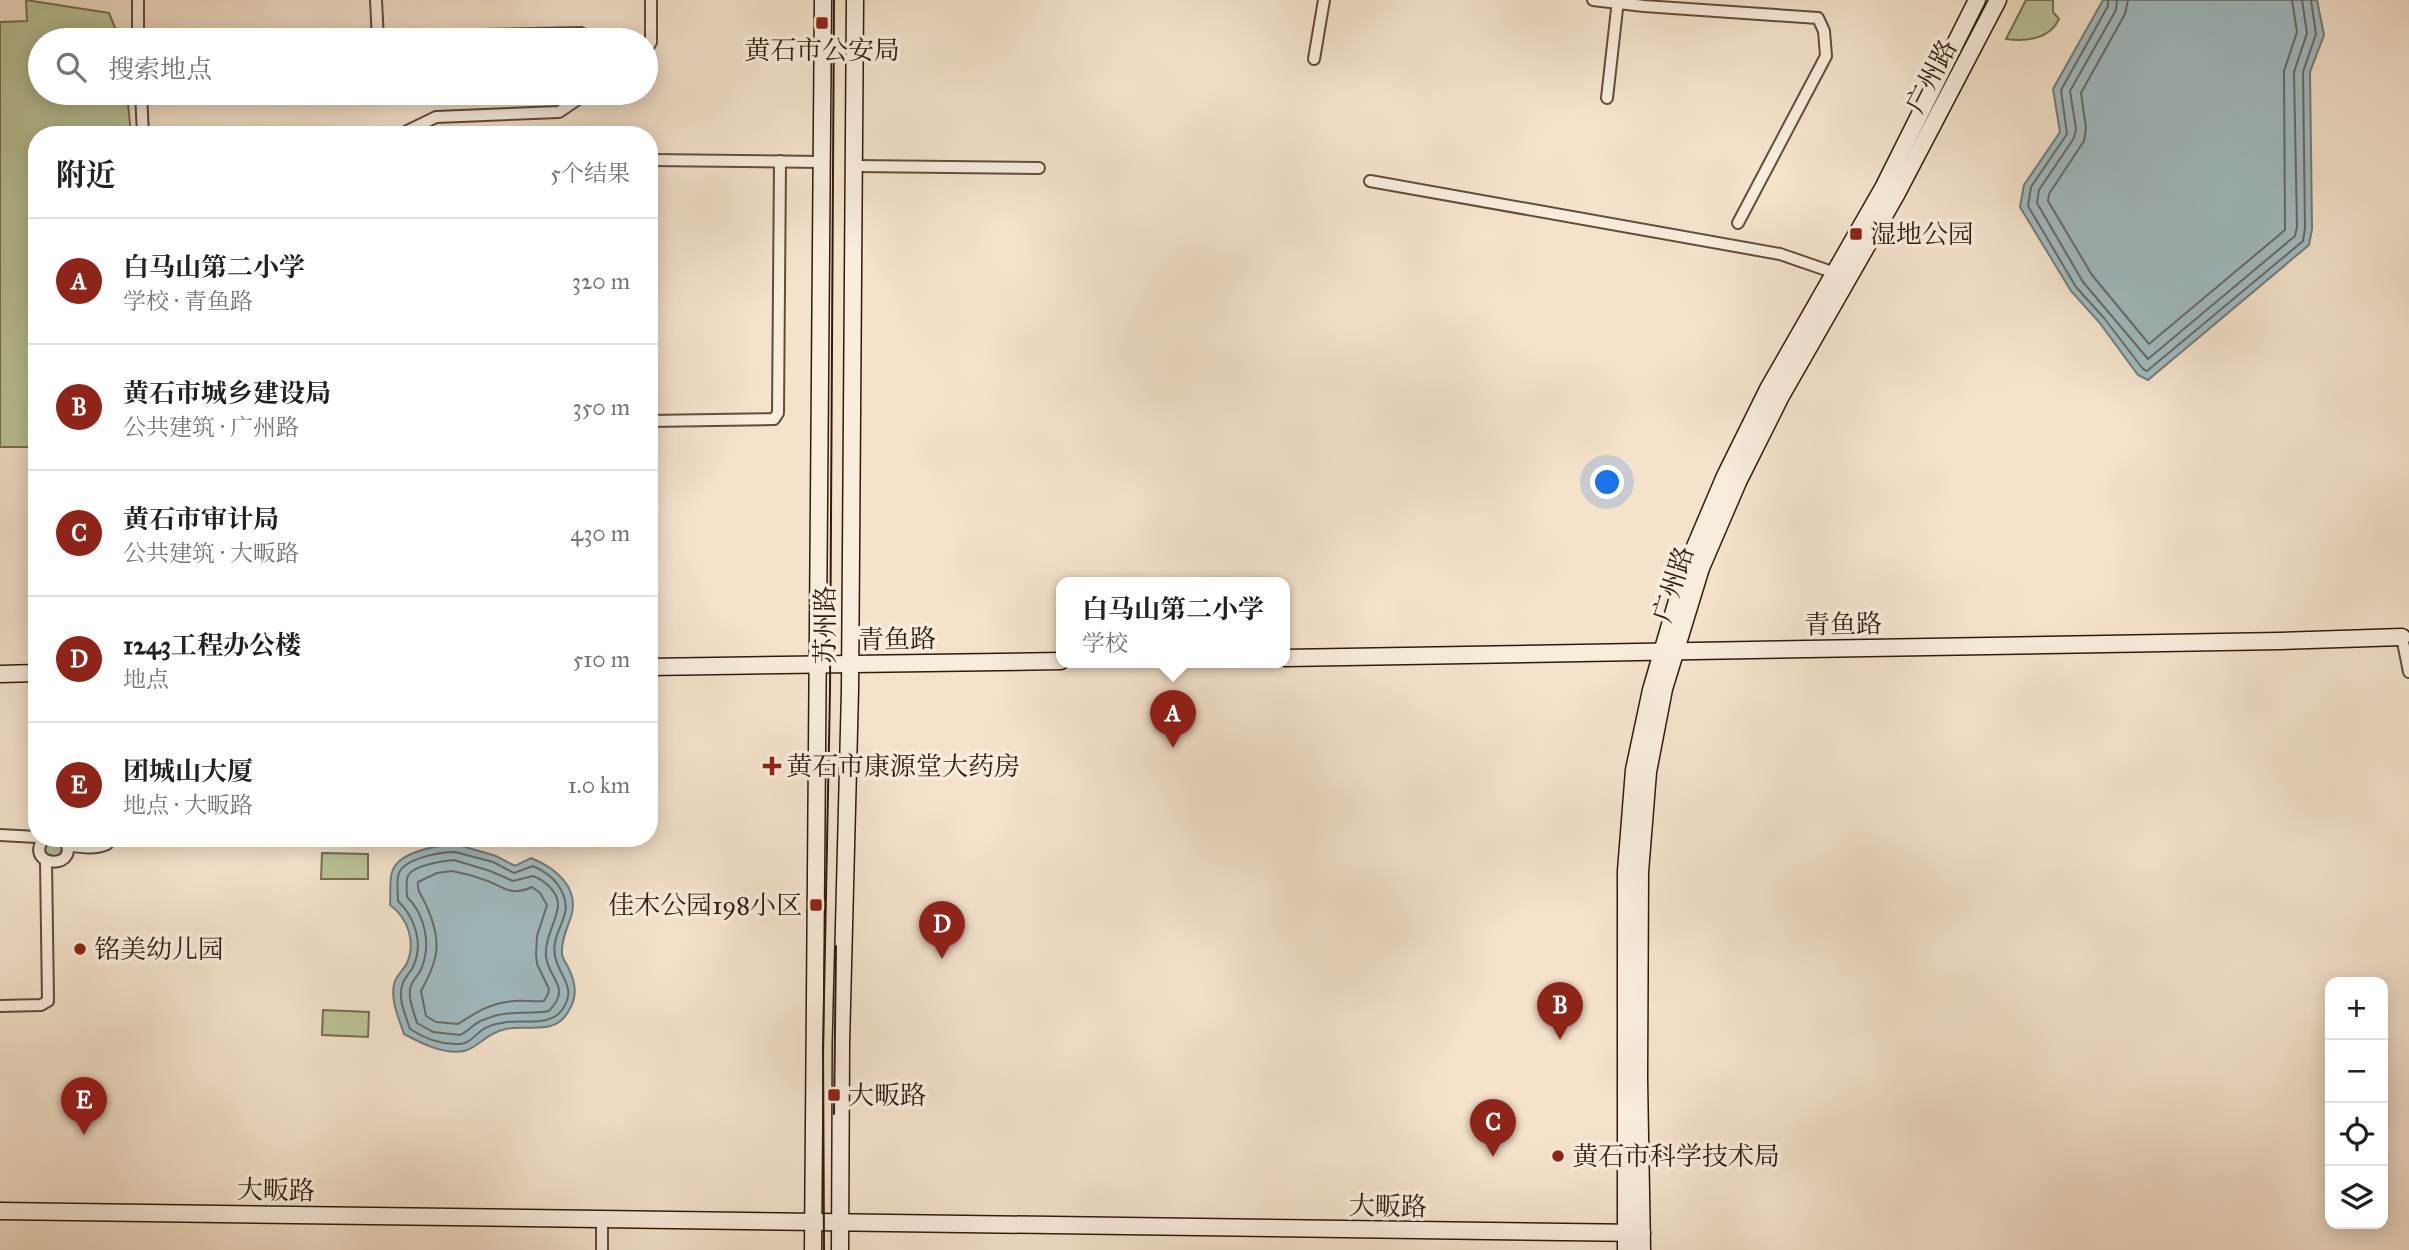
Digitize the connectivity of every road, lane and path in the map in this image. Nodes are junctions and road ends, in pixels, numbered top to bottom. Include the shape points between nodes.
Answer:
1 (138, 0) edge
2 (376, 0) edge
3 (651, 0) edge
4 (823, 0) edge
5 (855, 0) edge
6 (1324, 0) edge
7 (1592, 0) edge
8 (1977, 0) edge
9 (1998, 0) edge
10 (1618, 2) edge
11 (138, 28) edge
12 (377, 28) edge
13 (651, 28) edge
14 (1314, 59) dead end
15 (1607, 99) dead end
16 (142, 105) edge
17 (569, 105) edge
18 (143, 126) edge
19 (418, 126) edge
20 (658, 160) edge
21 (780, 161) junction
22 (821, 162) junction
23 (855, 166) junction
24 (1039, 168) dead end
25 (1370, 181) dead end
26 (1738, 223) dead end
27 (1835, 273) junction
28 (658, 421) edge
29 (2402, 637) joint
30 (1669, 652) junction
31 (1290, 658) edge
32 (1056, 661) edge
33 (818, 665) junction
34 (849, 665) junction
35 (658, 667) edge
36 (2409, 672) edge
37 (28, 673) edge
38 (0, 674) edge
39 (0, 835) edge
40 (28, 837) edge
41 (40, 847) edge
42 (66, 847) edge
43 (46, 861) junction
44 (0, 1006) edge
45 (0, 1211) edge
46 (602, 1220) junction
47 (814, 1223) junction
48 (840, 1223) junction
49 (1625, 1233) junction
50 (1642, 1242) edge
51 (602, 1250) edge
52 (813, 1250) edge
53 (839, 1250) edge
54 (1626, 1250) edge

1 - 11 street
2 - 12 street
3 - 13 street
4 - 22 main road, 苏州路
5 - 23 main road, 苏州路
6 - 14 street
7 - 10 street
8 - 27 main road, 广州路
9 - 30 main road, 广州路 via 1896,195 1781,396 1701,568
10 - 15 street
10 - 26 street via 1818,18 1826,56
16 - 18 street
17 - 19 street via 559,112 436,117
20 - 21 street
21 - 22 street
21 - 28 street via 778,413 774,419
22 - 33 main road, 苏州路
23 - 24 street
23 - 34 main road, 苏州路
25 - 27 street via 1780,254
27 - 30 main road, 广州路 via 1768,389 1725,476 1688,563
29 - 30 main road, 青鱼路
29 - 36 street
30 - 31 main road, 青鱼路
30 - 49 main road, 广州路 via 1651,690 1633,770 1626,871
30 - 50 main road, 广州路 via 1648,772 1640,872
32 - 34 main road, 青鱼路
33 - 34 main road, 青鱼路
33 - 35 main road, 青鱼路
33 - 47 main road, 苏州路
34 - 48 main road, 苏州路
37 - 38 main road
39 - 40 street
41 - 43 street
42 - 43 street via 62,860
43 - 44 street via 48,1001
45 - 46 main road, 大畈路
46 - 47 main road, 大畈路
46 - 51 street
47 - 48 main road, 大畈路
47 - 52 main road, 苏州路
48 - 49 main road, 大畈路
48 - 53 main road, 苏州路
49 - 50 main road, 大畈路
49 - 54 main road, 广州路

